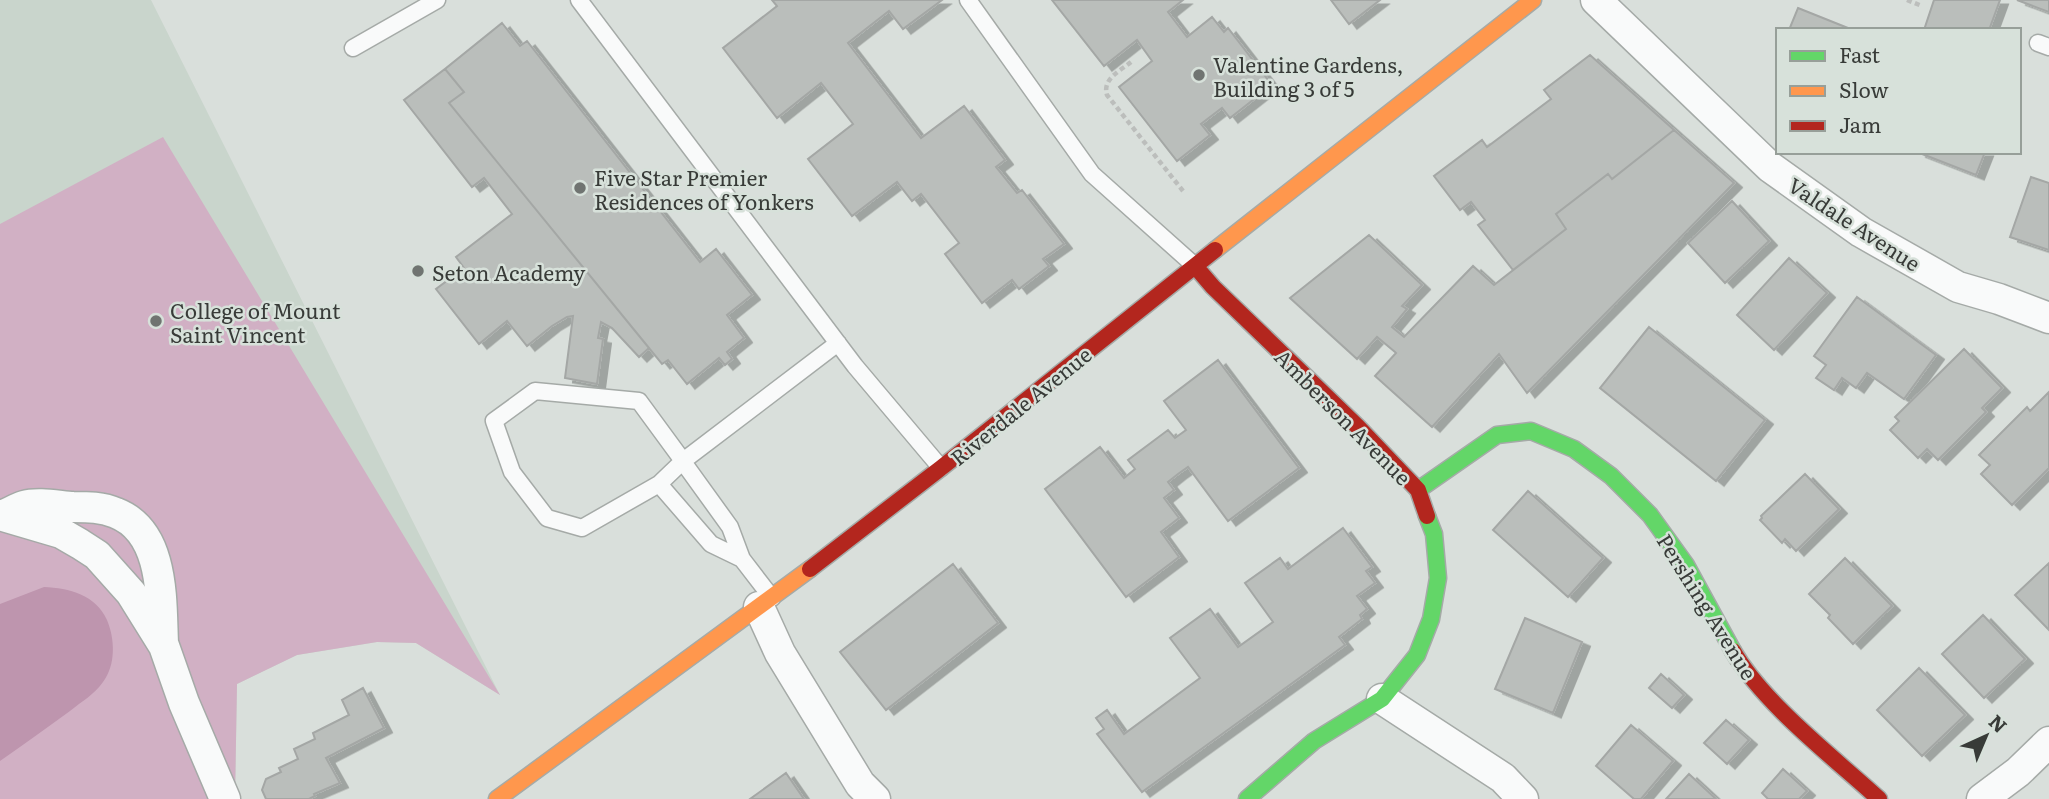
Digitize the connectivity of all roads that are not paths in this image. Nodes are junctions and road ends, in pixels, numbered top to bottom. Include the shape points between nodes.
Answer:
1 (437, 0) edge
2 (579, 0) edge
3 (968, 0) edge
4 (1533, 0) edge
5 (1596, 0) edge
6 (353, 48) dead end
7 (1195, 266) junction
8 (2049, 318) edge
9 (838, 343) junction
10 (683, 461) junction
11 (941, 468) junction
12 (659, 484) junction
13 (1418, 490) junction
14 (2, 515) edge
15 (742, 559) junction
16 (765, 603) junction
17 (163, 646) junction
18 (1382, 699) junction
19 (2049, 742) edge
20 (225, 799) edge
21 (497, 799) edge
22 (875, 799) edge
23 (1247, 799) edge
24 (1523, 799) edge
25 (1879, 799) edge
26 (1982, 799) edge

1 - 6 lane
2 - 9 lane
3 - 7 lane via 1092,174
4 - 7 street, Riverdale Avenue
5 - 8 street, Valdale Avenue via 1770,167 1851,225 1958,287
7 - 11 street, Riverdale Avenue
7 - 13 street, Amberson Avenue
9 - 10 lane
9 - 11 lane
10 - 12 lane
10 - 12 lane via 639,401 535,391 494,421 512,471 547,518 582,528
10 - 15 lane via 730,527
11 - 16 street, Riverdale Avenue
12 - 15 lane via 711,544
13 - 18 street, Amberson Avenue via 1434,534 1438,578 1431,620 1417,655
13 - 25 street, Pershing Avenue via 1497,435 1531,431 1574,449 1611,476 1650,515 1686,565 1742,667 1785,714
14 - 17 street via 61,533 97,555 131,593
14 - 17 street via 26,506 94,507 131,521 153,552 159,575
15 - 16 lane
16 - 21 street, Riverdale Avenue
16 - 22 street via 780,653 860,783
17 - 20 street
18 - 23 street, Amberson Avenue via 1314,741
18 - 24 street via 1503,778
19 - 26 street

